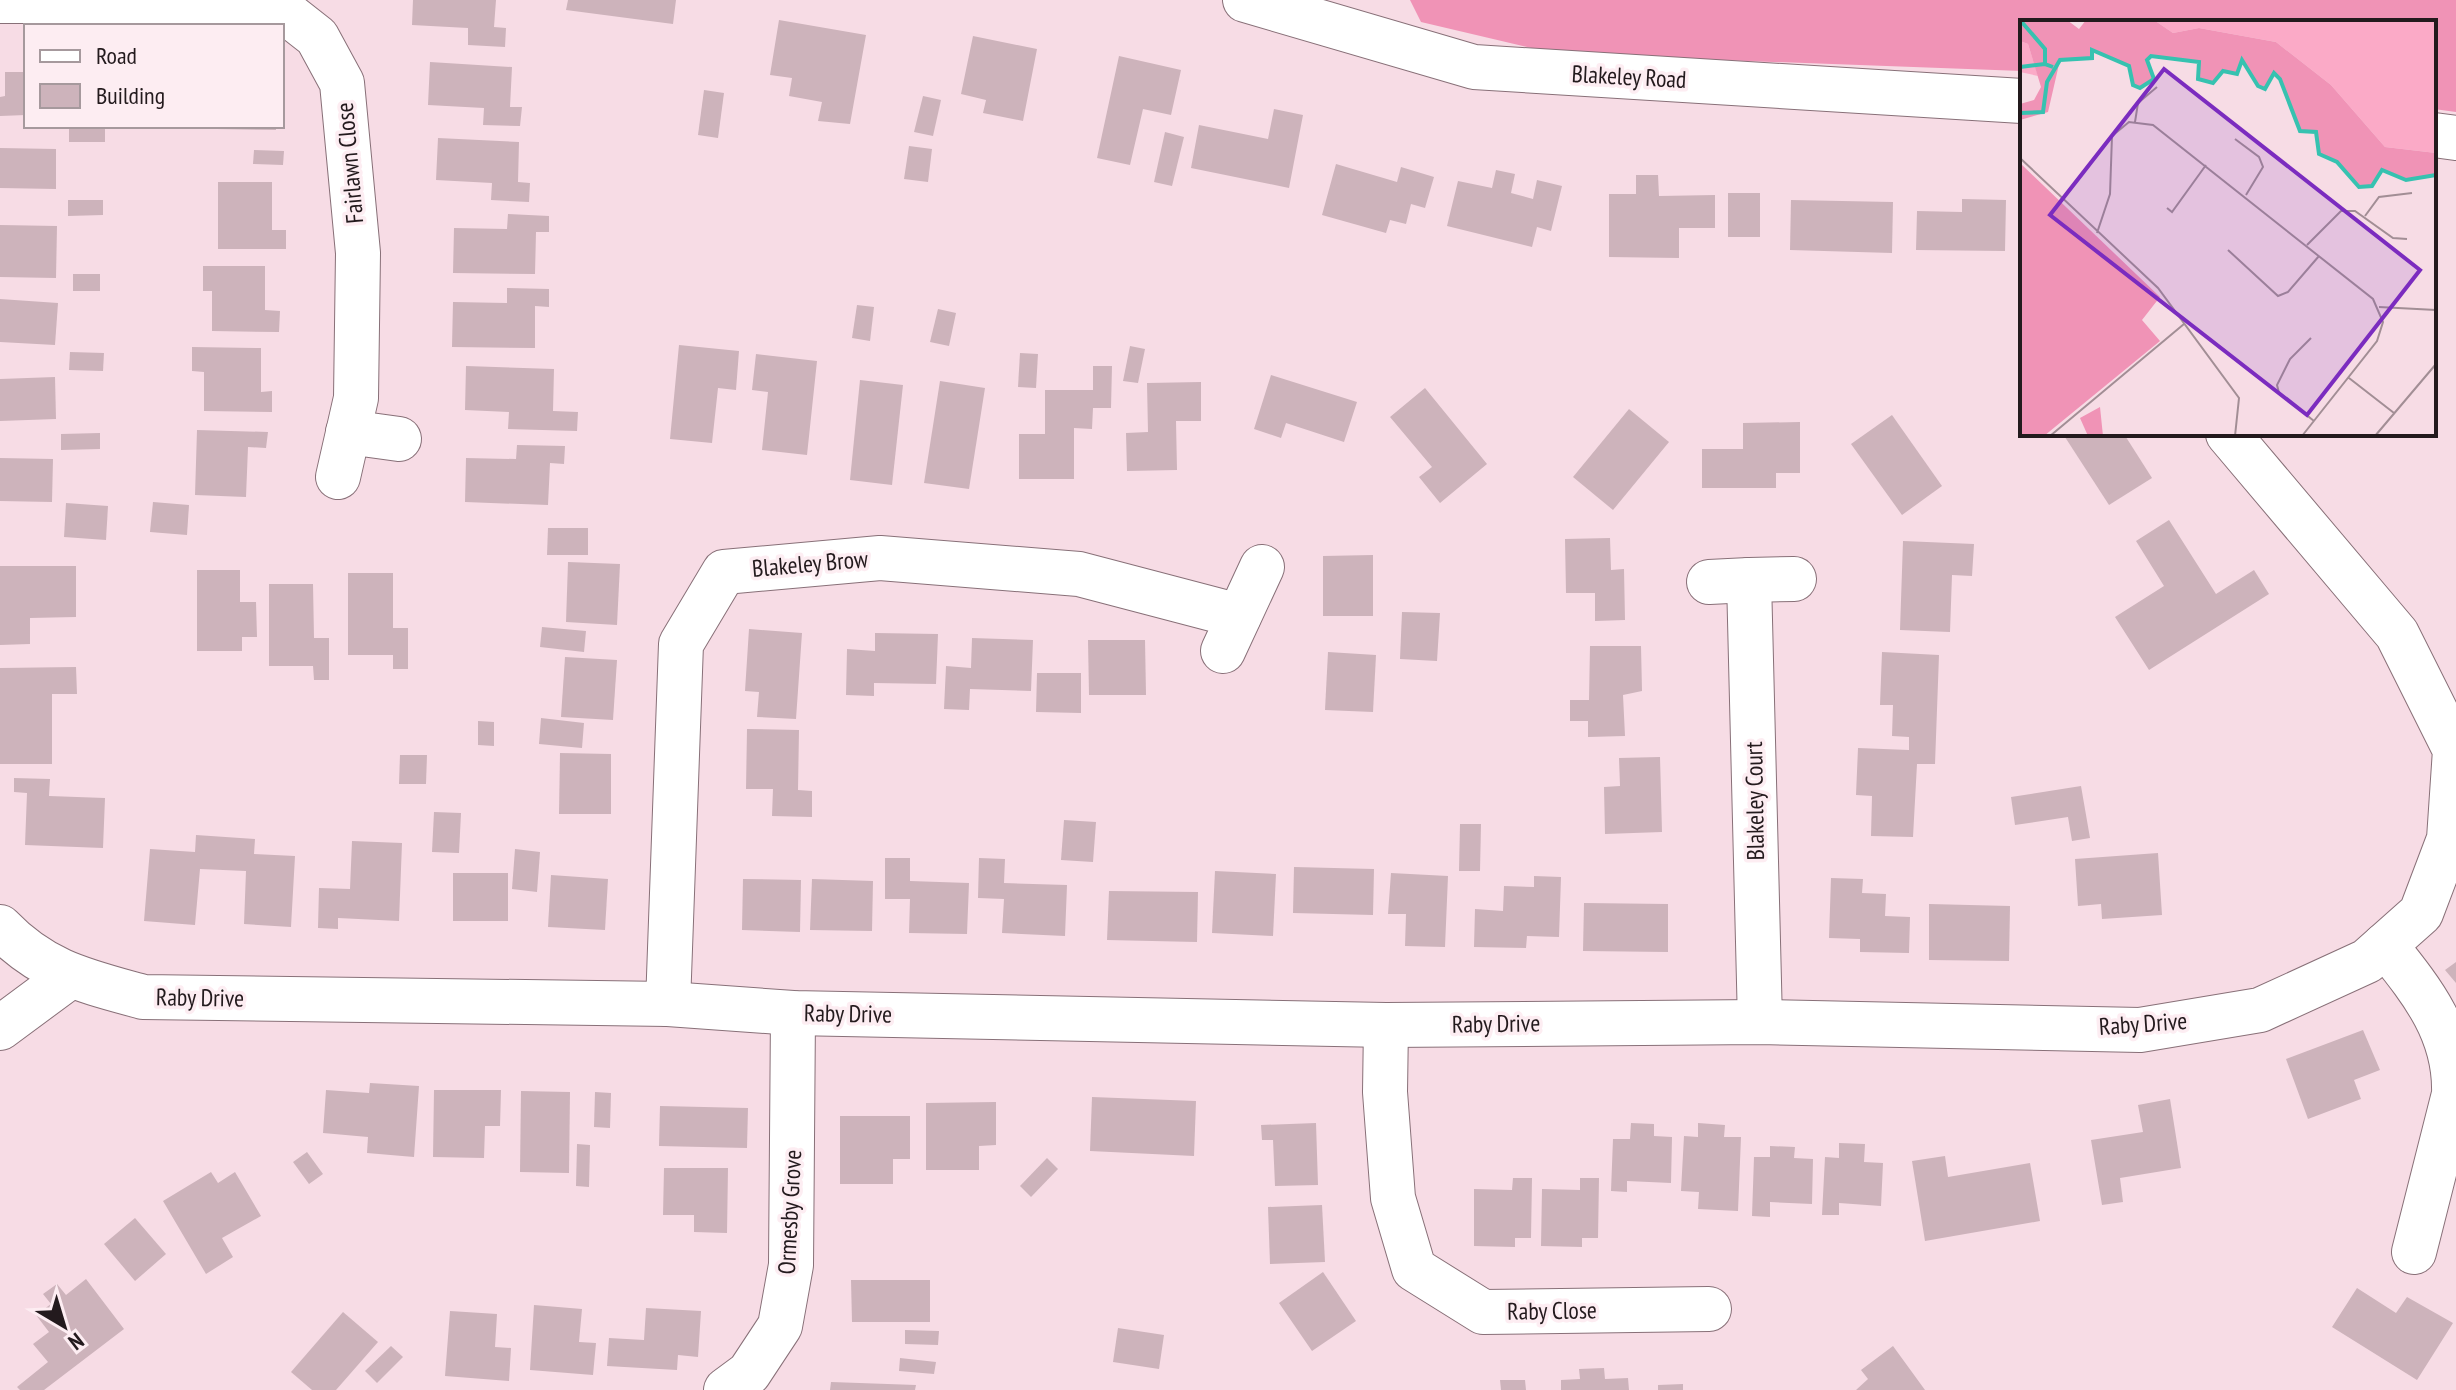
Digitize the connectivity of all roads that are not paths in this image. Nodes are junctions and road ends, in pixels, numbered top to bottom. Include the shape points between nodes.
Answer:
1 (1245, 0) edge
2 (0, 1) edge
3 (2020, 101) edge
4 (2436, 135) edge
5 (2456, 138) edge
6 (348, 432) junction
7 (2230, 436) edge
8 (399, 439) dead end
9 (338, 477) dead end
10 (1262, 567) dead end
11 (1794, 579) dead end
12 (0, 927) edge
13 (2385, 945) junction
14 (69, 977) junction
15 (668, 1004) junction
16 (793, 1013) junction
17 (1760, 1022) junction
18 (1386, 1025) junction
19 (0, 1028) edge
20 (2414, 1252) dead end
21 (1709, 1309) dead end
22 (726, 1390) edge

1 - 3 street, Blakeley Road via 1474,67
2 - 6 street, Fairlawn Close via 271,1 317,37 342,83 358,253 356,398
4 - 5 street
6 - 8 street
6 - 9 street, Fairlawn Close
7 - 13 street, Raby Drive via 2397,634 2455,750 2449,839 2421,913
10 - 15 street, Blakeley Brow via 1231,634 1079,574 880,558 724,572 681,644
11 - 17 street, Blakeley Court via 1729,581
12 - 14 street, Raby Drive via 24,952
13 - 17 street, Raby Drive via 2367,961 2260,1010 2140,1030
13 - 20 street via 2433,1008 2455,1067 2454,1094
14 - 15 street, Raby Drive via 143,997
14 - 19 street
15 - 16 street, Raby Drive
16 - 18 street, Raby Drive
16 - 22 street, Ormesby Grove via 791,1265 780,1326 749,1373
17 - 18 street, Raby Drive
18 - 21 street, Raby Close via 1393,1198 1414,1269 1483,1312

